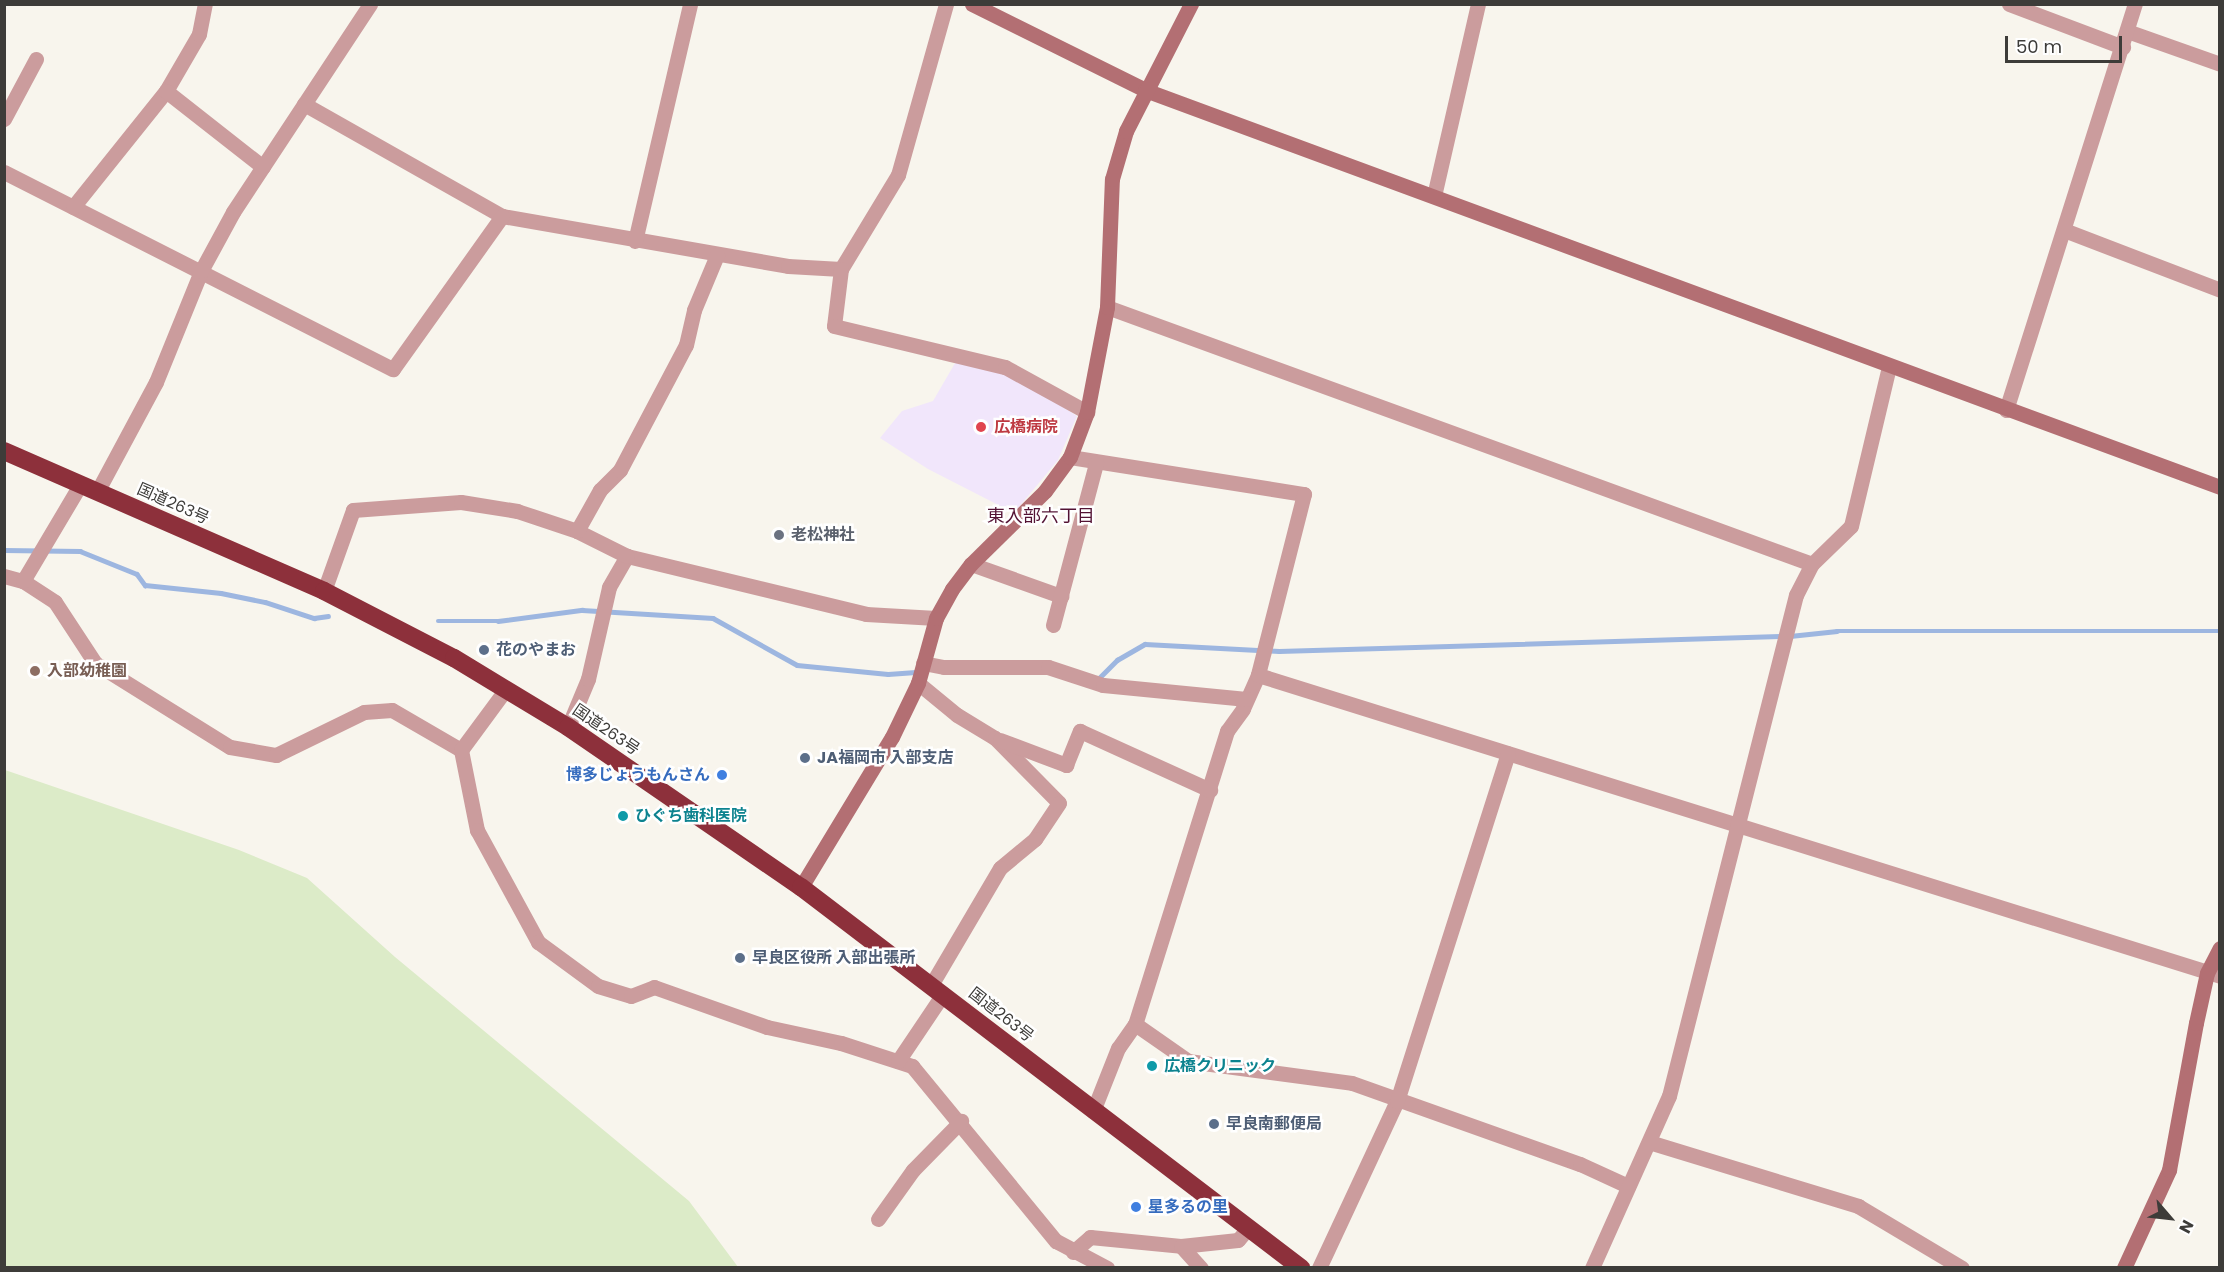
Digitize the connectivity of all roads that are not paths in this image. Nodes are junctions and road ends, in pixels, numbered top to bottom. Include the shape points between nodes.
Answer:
1 (205, 4) edge
2 (370, 4) edge
3 (690, 4) edge
4 (946, 4) edge
5 (972, 4) edge
6 (1191, 4) edge
7 (1478, 4) edge
8 (2009, 4) edge
9 (2135, 4) edge
10 (2127, 32) junction
11 (2123, 47) junction
12 (36, 59) dead end
13 (2220, 64) edge
14 (1145, 90) junction
15 (166, 91) junction
16 (304, 105) junction
17 (4, 119) edge
18 (263, 167) junction
19 (4, 172) edge
20 (1434, 196) junction
21 (73, 207) junction
22 (502, 216) junction
23 (2064, 230) junction
24 (635, 242) junction
25 (717, 255) junction
26 (841, 269) junction
27 (201, 271) junction
28 (2220, 290) edge
29 (1107, 307) junction
30 (1889, 366) junction
31 (2006, 410) junction
32 (1086, 412) junction
33 (4, 451) edge
34 (1070, 457) junction
35 (1096, 463) junction
36 (80, 485) junction
37 (2220, 487) edge
38 (97, 492) junction
39 (577, 531) junction
40 (627, 555) junction
41 (971, 564) junction
42 (1812, 564) junction
43 (4, 576) edge
44 (23, 581) junction
45 (324, 591) junction
46 (1061, 596) junction
47 (936, 618) junction
48 (1053, 625) dead end
49 (1259, 670) junction
50 (921, 672) junction
51 (506, 689) junction
52 (1246, 699) junction
53 (568, 727) junction
54 (995, 738) junction
55 (461, 750) junction
56 (1508, 753) junction
57 (1210, 790) junction
58 (1740, 825) junction
59 (801, 886) junction
60 (2220, 948) edge
61 (2213, 974) edge
62 (937, 989) junction
63 (1135, 1024) junction
64 (898, 1061) junction
65 (1397, 1101) junction
66 (1093, 1111) junction
67 (961, 1121) junction
68 (1649, 1142) junction
69 (1628, 1186) junction
70 (878, 1218) dead end
71 (1248, 1228) junction
72 (1181, 1246) junction
73 (1073, 1252) junction
74 (1088, 1264) edge
75 (1107, 1268) edge
76 (1201, 1268) edge
77 (1301, 1268) edge
78 (1319, 1268) edge
79 (1592, 1268) edge
80 (1962, 1268) edge
81 (2124, 1268) edge

1 - 15 street via 199,34
2 - 16 street
3 - 24 street
4 - 26 street via 898,175
5 - 14 street
6 - 14 street
7 - 20 street
8 - 11 street
9 - 10 street
10 - 11 street
10 - 13 street
11 - 23 street
12 - 17 street
14 - 20 street
14 - 29 street via 1126,131 1112,179
15 - 18 street
15 - 21 street
16 - 18 street
16 - 22 street
18 - 27 street
19 - 21 street
20 - 30 street
21 - 27 street
22 - 24 street
22 - 27 street via 403,362 393,369
23 - 28 street
23 - 31 street
24 - 25 street
25 - 26 street
25 - 39 street via 694,310 686,345 621,470 600,489
26 - 32 street via 834,326 1005,367
27 - 38 street via 156,382
29 - 32 street
29 - 42 street
30 - 31 street
30 - 42 street via 1851,526
31 - 37 street
32 - 34 street
33 - 36 highway, 国道263号
34 - 35 street
34 - 41 street via 1045,490
35 - 46 street
35 - 49 street via 1304,494
36 - 38 highway, 国道263号
36 - 44 street
38 - 45 highway, 国道263号
39 - 40 street
39 - 45 street via 517,511 461,502 353,510
40 - 47 street via 866,614
40 - 53 street via 609,587 588,679
41 - 46 street
41 - 47 street
42 - 58 street via 1796,595
43 - 44 street
44 - 55 street via 56,602 95,663 230,747 276,754 364,712 392,710
45 - 51 highway, 国道263号
46 - 48 street
47 - 50 street
49 - 52 street
49 - 56 street
50 - 52 street via 1048,667 1098,682
50 - 54 street via 957,715
50 - 59 street via 892,738
51 - 53 highway, 国道263号
51 - 55 street
52 - 57 street via 1227,731
53 - 59 highway, 国道263号
54 - 57 street via 1066,765 1080,731
54 - 62 street via 1059,803 1035,839 1000,868
55 - 64 street via 477,830 538,942 590,980 631,996 654,987 767,1027 841,1043
56 - 58 street
56 - 65 street
57 - 63 street
58 - 61 street
58 - 68 street via 1669,1096
59 - 62 highway, 国道263号
60 - 61 street
61 - 81 street via 2171,1162
62 - 64 street
62 - 66 highway, 国道263号
63 - 65 street via 1188,1061 1352,1083
63 - 66 street via 1118,1048
64 - 67 street via 912,1066
65 - 69 street via 1580,1164
65 - 78 street
66 - 71 highway, 国道263号
67 - 70 street via 913,1170
67 - 73 street via 1056,1241
68 - 69 street
68 - 80 street via 1858,1206
69 - 79 street
71 - 72 street via 1238,1240
71 - 77 highway, 国道263号
72 - 73 street via 1090,1237
72 - 76 street
73 - 74 street
74 - 75 street

